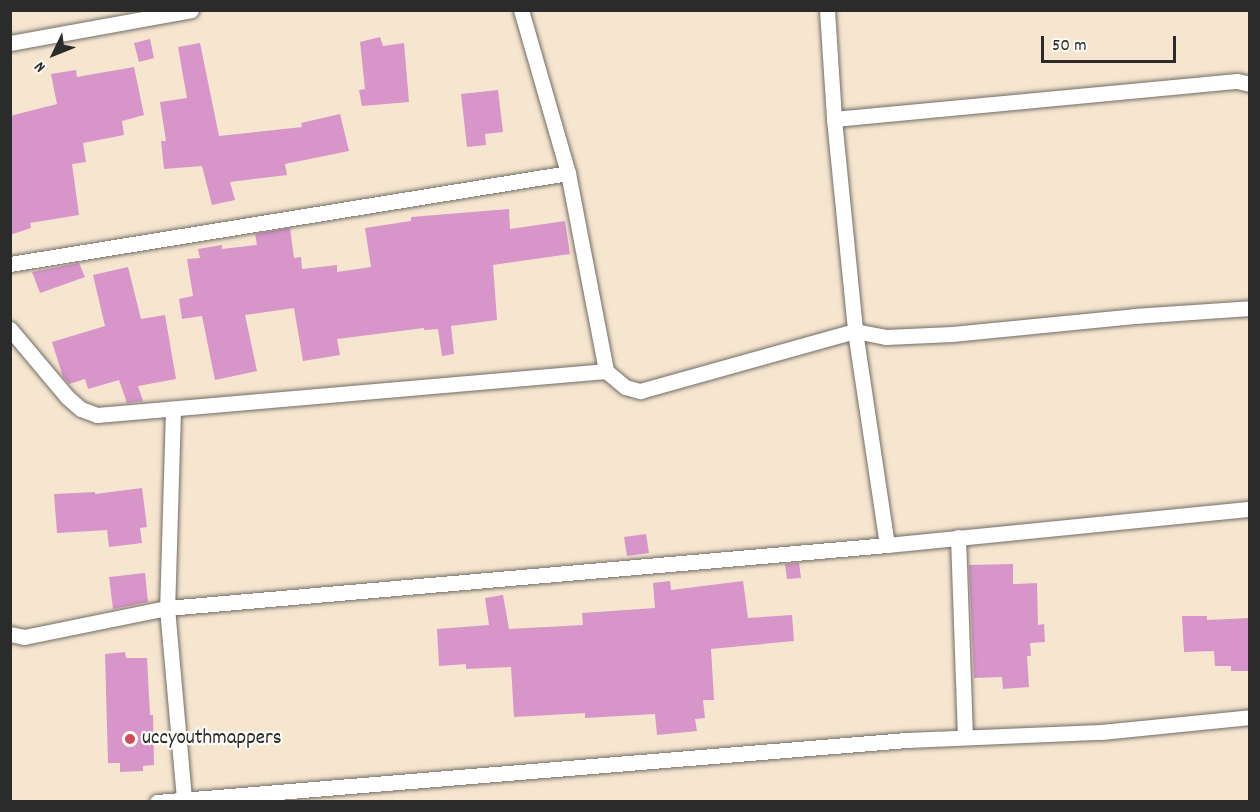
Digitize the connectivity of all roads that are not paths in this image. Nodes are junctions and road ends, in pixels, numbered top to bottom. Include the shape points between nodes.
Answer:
1 (191, 10) edge
2 (521, 10) edge
3 (826, 10) edge
4 (10, 43) edge
5 (1250, 84) edge
6 (834, 119) junction
7 (568, 173) junction
8 (10, 264) edge
9 (1250, 308) edge
10 (10, 329) edge
11 (855, 331) junction
12 (606, 371) junction
13 (172, 410) junction
14 (1250, 509) edge
15 (958, 537) junction
16 (887, 545) junction
17 (167, 608) junction
18 (10, 634) edge
19 (1250, 717) edge
20 (964, 737) junction
21 (184, 798) junction
22 (157, 801) edge

1 - 4 street
2 - 7 street
3 - 6 street
5 - 6 street via 1237,81
6 - 11 street
7 - 8 street
7 - 12 street
9 - 11 street via 886,338
10 - 13 street via 81,409 97,415
11 - 12 street via 640,391 625,387
11 - 16 street
12 - 13 street
13 - 17 street
14 - 15 street
15 - 16 street
15 - 20 street
16 - 17 street
17 - 18 street via 24,637
17 - 21 street
19 - 20 street via 1101,732
20 - 21 street
21 - 22 street

